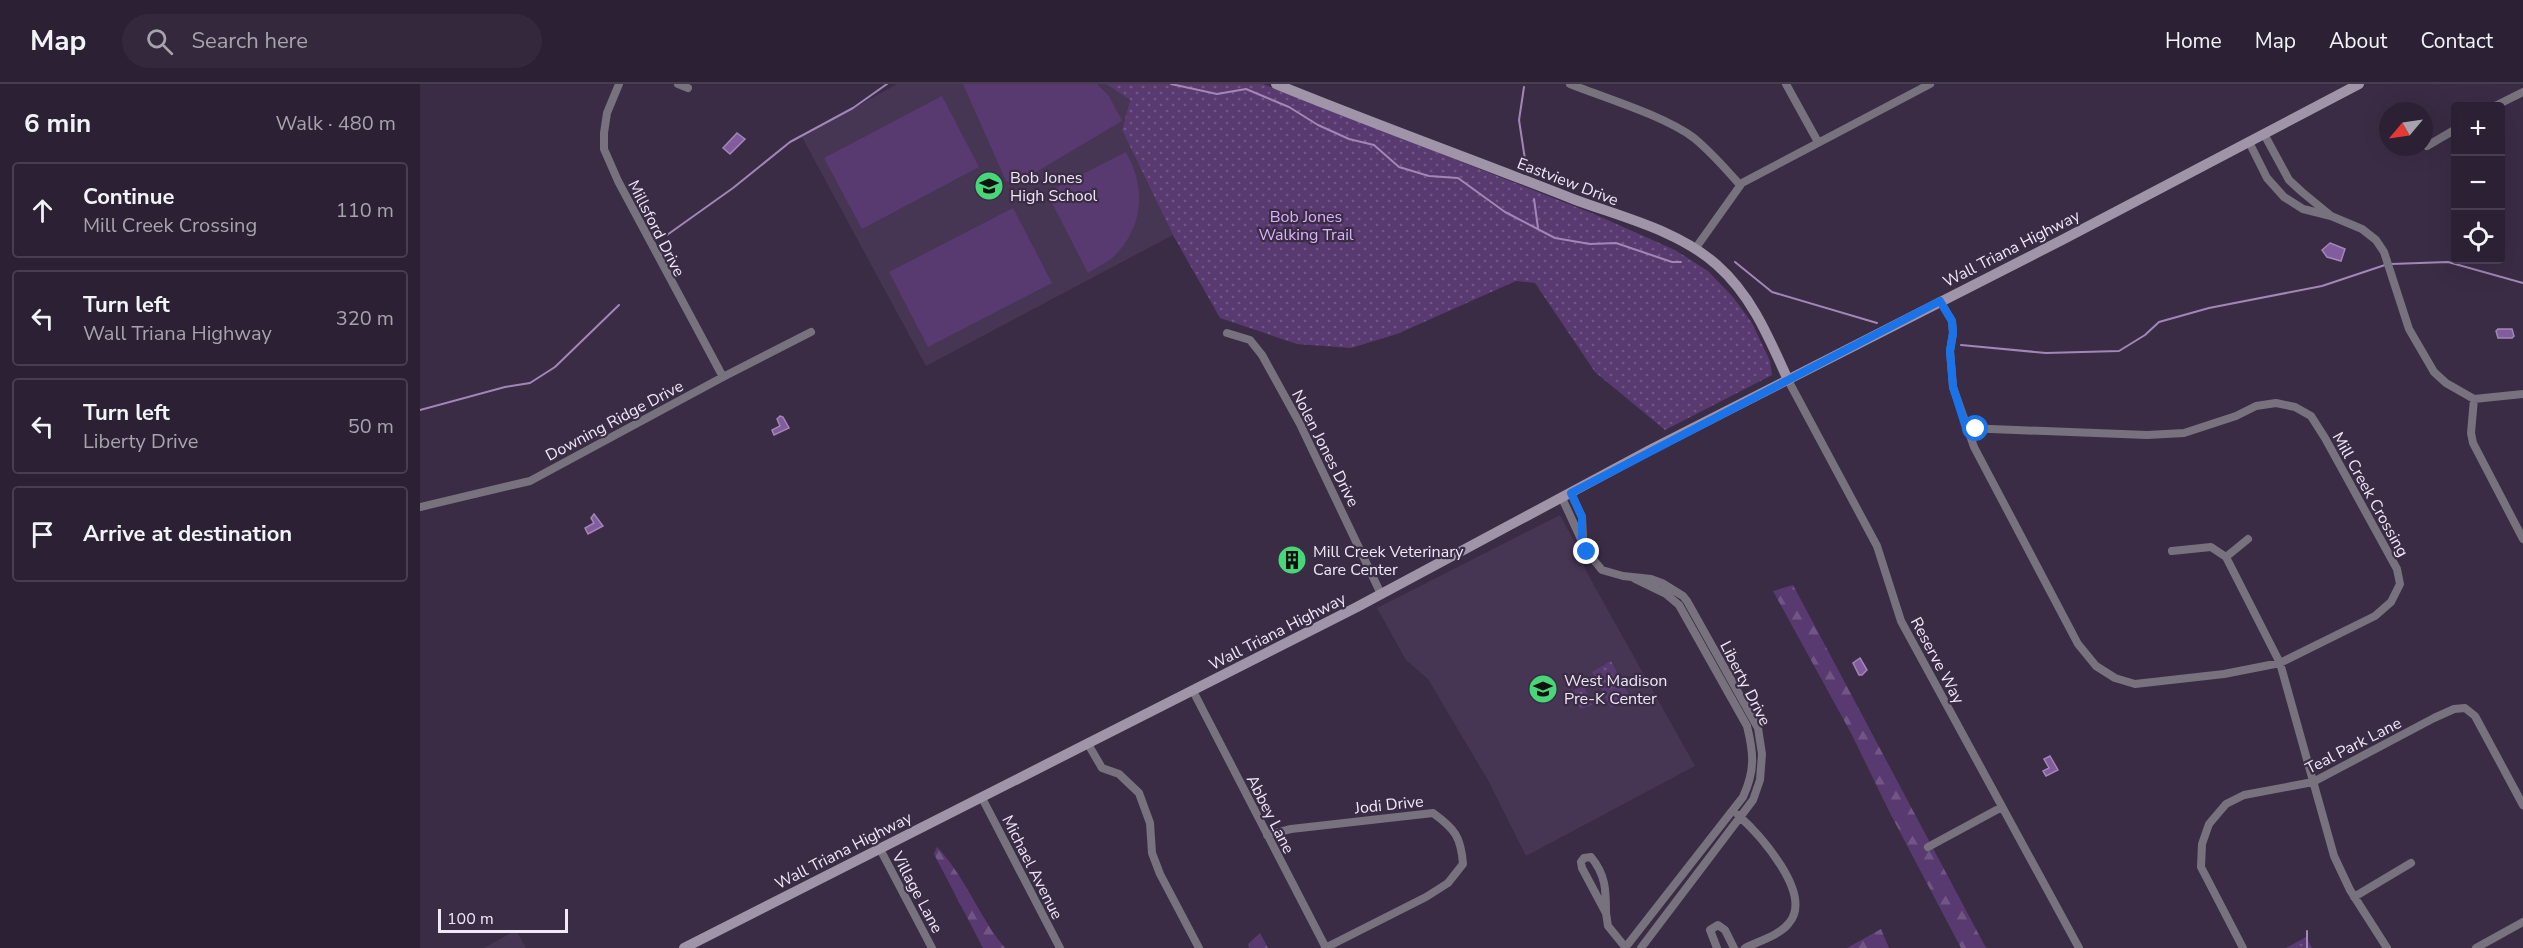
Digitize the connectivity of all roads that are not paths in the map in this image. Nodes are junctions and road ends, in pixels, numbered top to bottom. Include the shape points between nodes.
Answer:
1 (619, 84) edge
2 (678, 84) edge
3 (1276, 84) edge
4 (1570, 84) edge
5 (1786, 84) edge
6 (1930, 84) edge
7 (2359, 84) edge
8 (688, 88) dead end
9 (2523, 92) edge
10 (2503, 102) edge
11 (2451, 132) edge
12 (2264, 134) junction
13 (1818, 142) junction
14 (2249, 142) junction
15 (2433, 142) edge
16 (1740, 185) junction
17 (2331, 216) junction
18 (1695, 249) junction
19 (1940, 301) junction
20 (811, 332) dead end
21 (1227, 333) dead end
22 (723, 377) junction
23 (1788, 380) junction
24 (2523, 394) edge
25 (2474, 399) junction
26 (1966, 428) junction
27 (1566, 496) junction
28 (420, 507) edge
29 (2248, 539) dead end
30 (2523, 539) edge
31 (2172, 551) dead end
32 (2226, 557) junction
33 (1633, 578) junction
34 (1381, 594) junction
35 (2280, 663) junction
36 (1193, 691) junction
37 (1088, 744) junction
38 (2313, 782) junction
39 (982, 798) junction
40 (2523, 805) edge
41 (2002, 807) junction
42 (1732, 810) junction
43 (1740, 817) junction
44 (1267, 835) junction
45 (1928, 847) dead end
46 (880, 849) junction
47 (2411, 863) dead end
48 (2354, 897) junction
49 (1606, 913) junction
50 (2523, 922) edge
51 (684, 948) edge
52 (932, 948) edge
53 (1060, 948) edge
54 (1199, 948) edge
55 (1325, 948) edge
56 (1625, 948) edge
57 (1641, 948) edge
58 (1717, 948) edge
59 (1734, 948) edge
60 (1745, 948) edge
61 (2079, 948) edge
62 (2243, 948) edge
63 (2386, 948) edge
64 (2476, 948) edge

1 - 22 street, Millsford Drive via 608,113 604,149 623,192
2 - 8 street
3 - 18 main road, Eastview Drive via 1676,237
4 - 16 street via 1672,124 1718,159
5 - 13 street
6 - 13 street
7 - 12 main road, Wall Triana Highway
9 - 10 street
11 - 15 street
12 - 14 main road, Wall Triana Highway
12 - 17 street via 2289,180
13 - 16 street
14 - 17 street via 2267,177 2284,197 2303,209
14 - 19 main road, Wall Triana Highway
16 - 18 street
17 - 25 street via 2362,229 2376,240 2384,252 2409,329 2425,358 2446,383
18 - 23 main road, Eastview Drive via 1717,265 1748,299
19 - 23 main road, Wall Triana Highway
19 - 26 street, Mill Creek Crossing via 1952,321 1953,387
20 - 22 street, Downing Ridge Drive
21 - 34 street, Nolen Jones Drive via 1250,340 1262,355 1300,424
22 - 28 street, Downing Ridge Drive via 530,481
23 - 27 main road, Wall Triana Highway
23 - 41 street, Reserve Way via 1877,546 1901,621
24 - 25 street
25 - 30 street via 2473,443
26 - 35 street, Mill Creek Crossing via 2043,580 2078,644 2096,666 2135,684
26 - 35 street, Mill Creek Crossing via 2184,433 2256,406 2276,403 2311,416 2397,569 2400,584 2391,602 2375,616
27 - 33 street, Liberty Drive via 1582,517 1582,541 1592,560 1602,570
27 - 34 main road, Wall Triana Highway
29 - 32 street
31 - 32 street via 2211,547
32 - 35 street
33 - 42 street, Liberty Drive via 1679,605 1747,726 1753,757 1751,780
33 - 43 street, Liberty Drive via 1651,579 1683,596 1758,728 1760,780 1753,800
34 - 36 main road, Wall Triana Highway
35 - 38 street
36 - 37 main road, Wall Triana Highway
36 - 44 street, Abbey Lane
37 - 39 main road, Wall Triana Highway
37 - 54 street via 1102,768 1119,774 1138,794 1150,823 1152,854
38 - 40 street, Teal Park Lane via 2434,718 2465,708 2475,716
38 - 48 street via 2334,856
38 - 62 street, Teal Park Lane via 2244,795 2226,804 2209,824 2202,844 2201,867
39 - 46 main road, Wall Triana Highway
39 - 53 street, Michael Avenue
41 - 45 street
41 - 61 street, Reserve Way
42 - 43 street
42 - 56 street, Liberty Drive
43 - 57 street, Liberty Drive
43 - 60 street via 1771,850 1797,898 1789,924
44 - 55 street, Abbey Lane
44 - 55 street, Jodi Drive via 1433,813 1449,825 1461,842 1463,864 1448,884
46 - 51 main road, Wall Triana Highway
46 - 52 street, Village Lane
47 - 48 street
48 - 63 street
49 - 49 street via 1582,868 1584,858 1591,857 1604,877
49 - 56 street via 1608,926
50 - 64 street
58 - 59 street via 1710,930 1718,925

